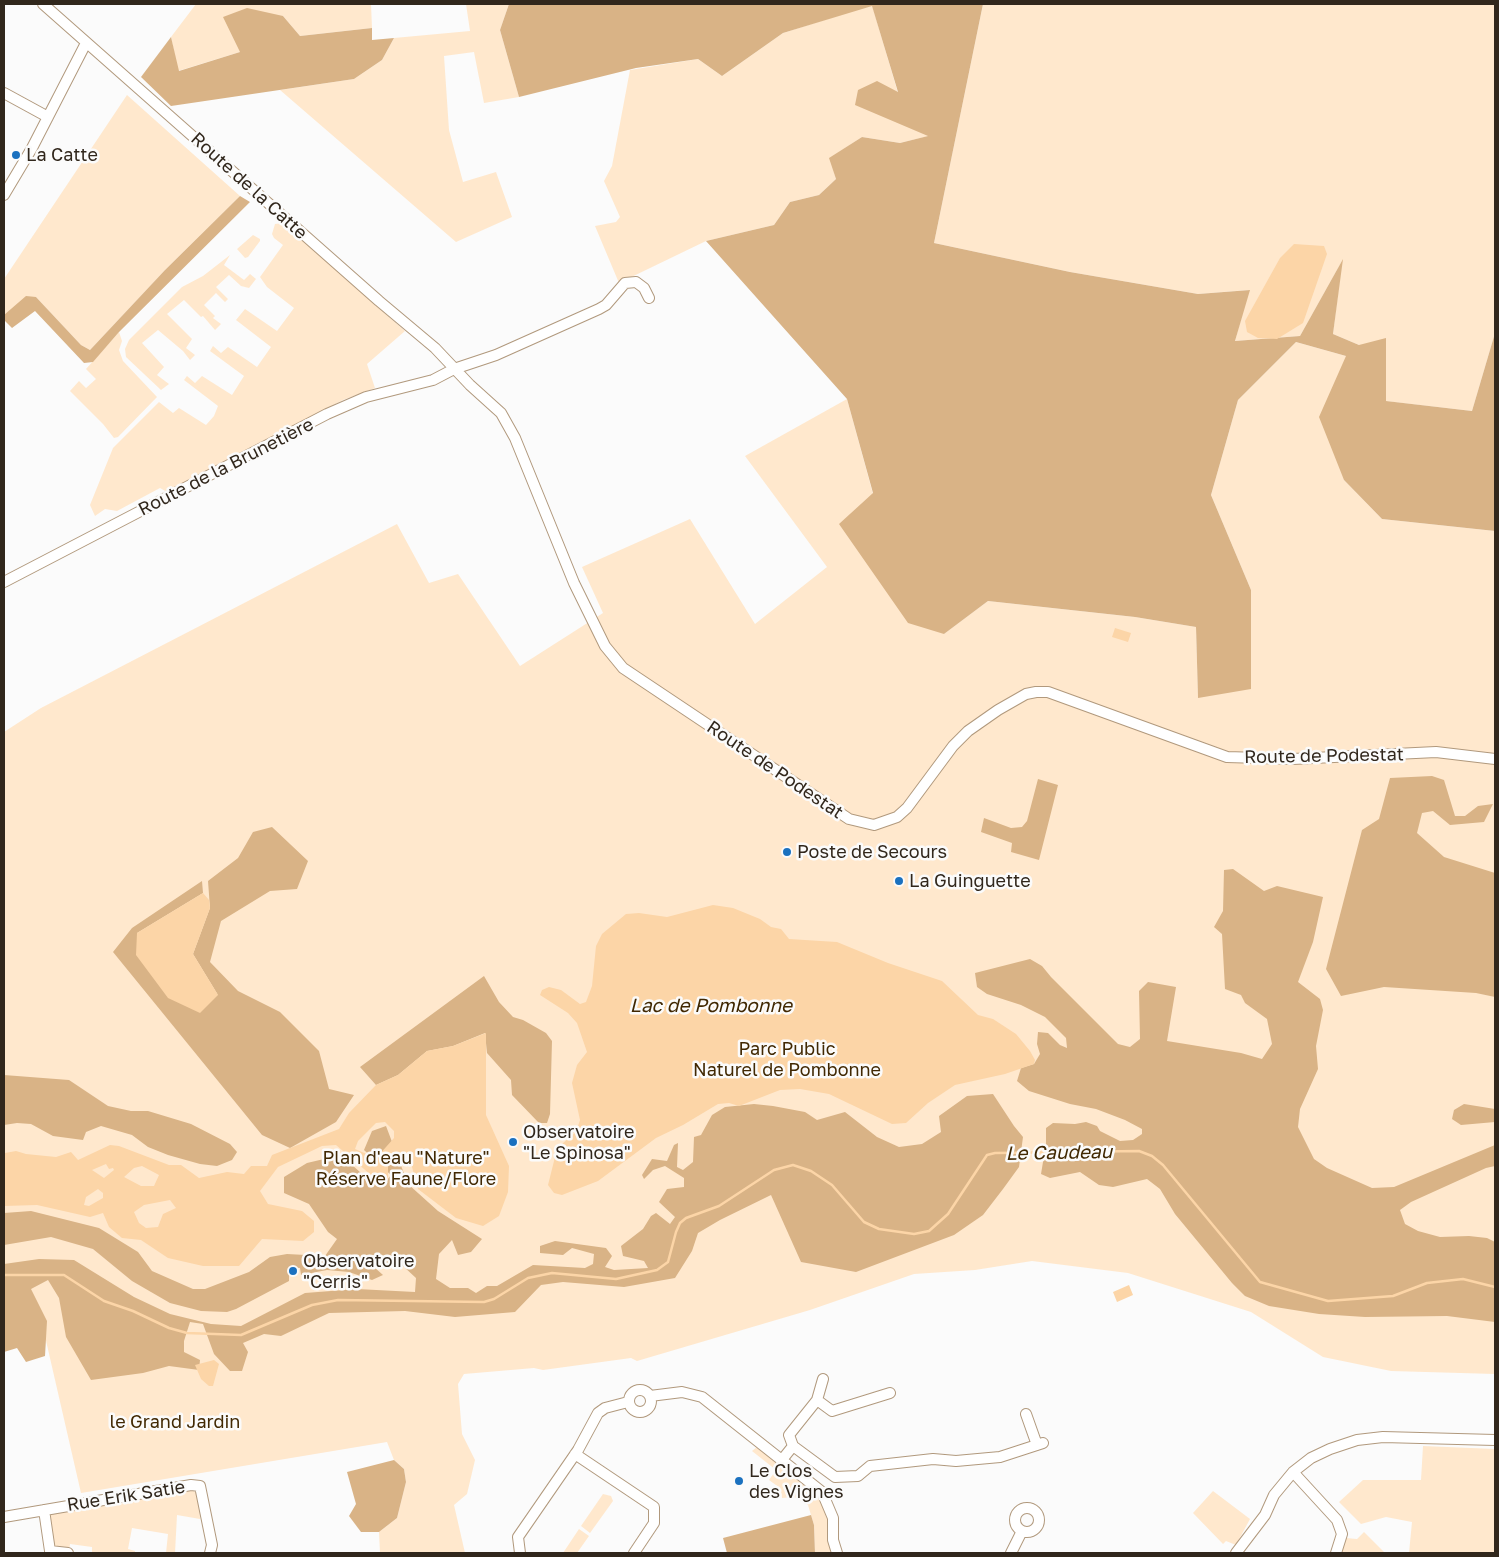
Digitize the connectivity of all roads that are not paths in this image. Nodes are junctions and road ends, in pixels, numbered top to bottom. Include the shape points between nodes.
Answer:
1 (43, 4) edge
2 (86, 43) junction
3 (4, 93) edge
4 (48, 117) junction
5 (4, 195) edge
6 (649, 298) dead end
7 (454, 369) junction
8 (4, 582) edge
9 (1495, 759) edge
10 (823, 1379) dead end
11 (890, 1393) dead end
12 (650, 1396) junction
13 (817, 1400) junction
14 (628, 1402) junction
15 (1026, 1414) dead end
16 (1495, 1440) edge
17 (793, 1446) junction
18 (575, 1454) junction
19 (781, 1461) junction
20 (1293, 1472) junction
21 (44, 1510) junction
22 (4, 1517) edge
23 (1022, 1531) dead end
24 (68, 1553) edge
25 (210, 1553) edge
26 (520, 1553) edge
27 (634, 1553) edge
28 (837, 1553) edge
29 (1011, 1553) edge
30 (1236, 1553) edge
31 (1336, 1553) edge

1 - 2 street, Route de la Catte
2 - 4 street
2 - 7 street, Route de la Catte via 435,348
3 - 4 street
4 - 5 street
6 - 7 street, Route de la Brunetière via 636,282 625,282 599,309 496,355
7 - 8 street, Route de la Brunetière via 433,380 366,397 327,414
7 - 9 street, Route de Podestat via 501,412 515,438 574,583 605,646 623,668 849,819 874,825 896,817 907,808 968,731 998,710 1036,692 1048,692 1227,757 1293,760 1436,752
10 - 13 street
11 - 13 street via 832,1411
12 - 14 street via 637,1390 630,1394
12 - 14 street via 651,1404 644,1412 634,1411
12 - 19 street via 682,1392 702,1398
13 - 17 street via 789,1434
14 - 18 street via 598,1413
15 - 17 street via 1040,1444 1000,1457 956,1461 933,1459 870,1466 858,1476 835,1477
16 - 20 street via 1383,1437 1357,1440 1323,1452
17 - 19 street
18 - 26 street via 518,1537
18 - 27 street via 654,1507 654,1523
19 - 28 street via 822,1492 833,1518 832,1540
20 - 30 street
20 - 31 street via 1337,1520 1342,1534
21 - 22 street, Rue Erik Satie
21 - 24 street, Rue Erik Satie via 50,1551
21 - 25 street, Rue Erik Satie via 200,1486 212,1545
23 - 29 street

